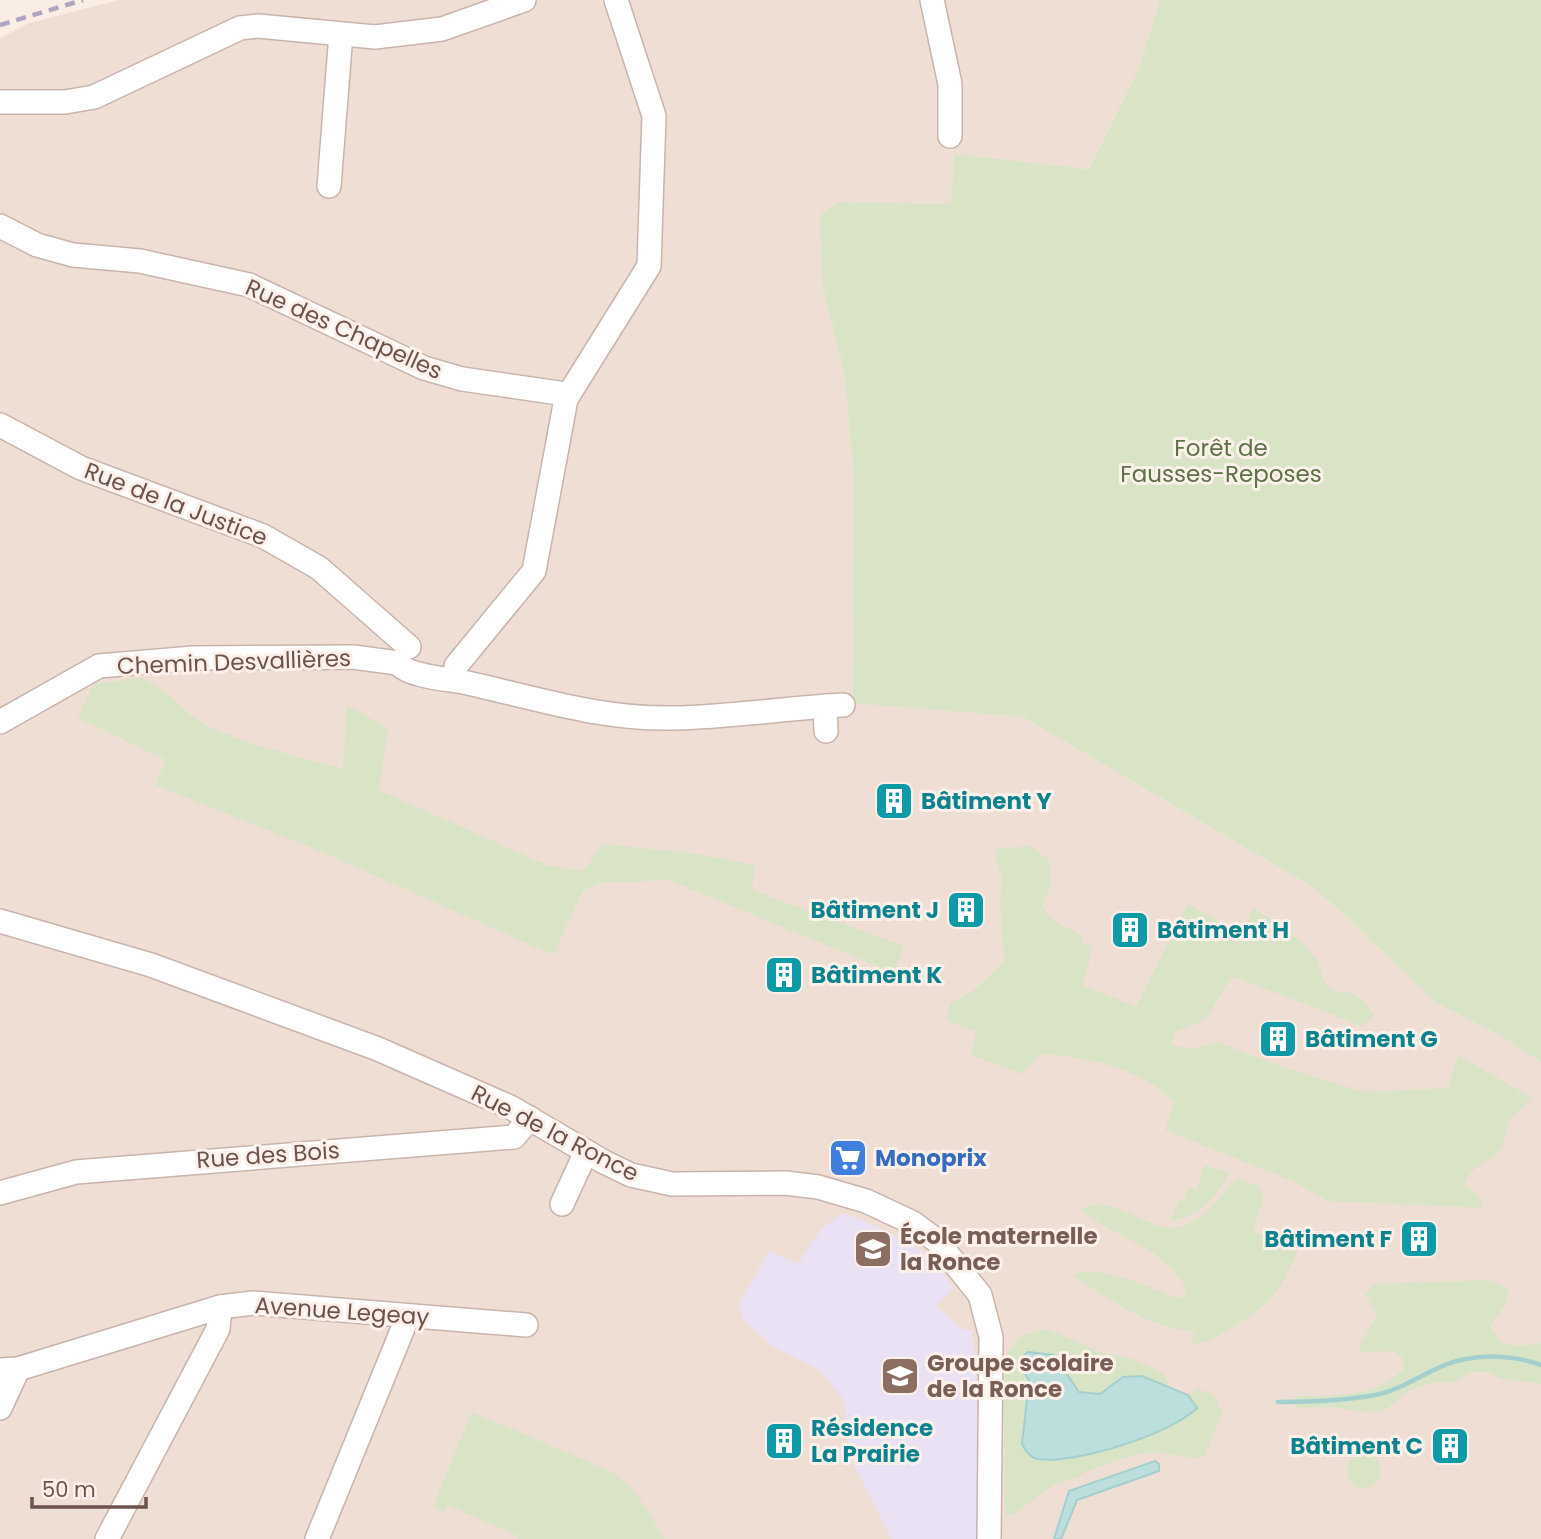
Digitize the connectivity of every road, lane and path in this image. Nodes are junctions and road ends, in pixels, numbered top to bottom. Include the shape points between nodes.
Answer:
1 (524, 0) edge
2 (616, 0) edge
3 (932, 0) edge
4 (341, 34) junction
5 (0, 102) edge
6 (950, 136) dead end
7 (329, 186) dead end
8 (0, 226) edge
9 (566, 399) junction
10 (0, 425) edge
11 (411, 660) junction
12 (460, 674) junction
13 (0, 722) edge
14 (826, 731) dead end
15 (0, 921) edge
16 (530, 1118) junction
17 (586, 1152) junction
18 (0, 1193) edge
19 (562, 1204) dead end
20 (220, 1307) junction
21 (408, 1316) junction
22 (526, 1325) dead end
23 (9, 1369) edge
24 (0, 1408) edge
25 (107, 1539) edge
26 (317, 1539) edge
27 (989, 1539) edge

1 - 4 street via 442,29 375,37
2 - 9 street via 654,116 649,266
3 - 6 street via 950,84
4 - 5 street via 240,28 94,97
4 - 7 street
8 - 9 street, Rue des Chapelles via 37,245 73,254 140,261 249,285 424,368 462,379 559,393
9 - 12 street via 534,571
10 - 11 street, Rue de la Justice via 81,468 263,536 319,568
11 - 12 street
11 - 13 street, Chemin Desvallières via 207,658 99,666
12 - 14 street via 556,706 671,718 834,706
15 - 16 street, Rue de la Ronce via 213,988 432,1071
16 - 17 street, Rue de la Ronce
16 - 18 street, Rue des Bois via 513,1138 76,1171
17 - 19 street
17 - 27 street, Rue de la Ronce via 631,1175 672,1184 818,1187 866,1201 913,1223 937,1241 980,1295 991,1336
20 - 21 street, Avenue Legeay via 253,1303
20 - 23 street, Avenue Legeay
20 - 25 street via 218,1329
21 - 22 street, Avenue Legeay
21 - 26 street
23 - 24 street

